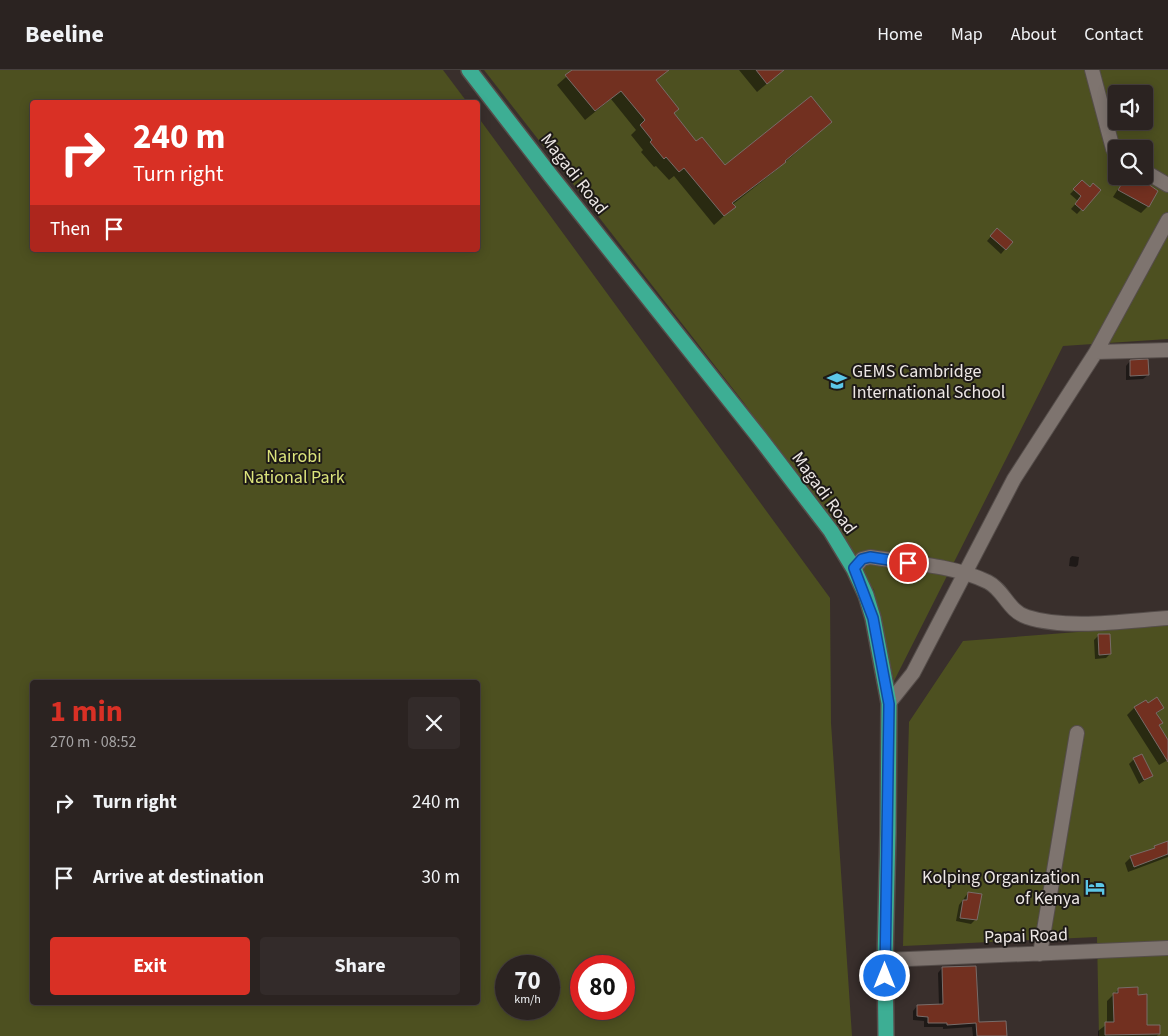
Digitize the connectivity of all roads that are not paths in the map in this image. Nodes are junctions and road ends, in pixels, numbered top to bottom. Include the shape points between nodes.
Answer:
1 (469, 70) edge
2 (1092, 70) edge
3 (1111, 140) edge
4 (1153, 176) edge
5 (1168, 185) edge
6 (1168, 220) edge
7 (1168, 350) edge
8 (1096, 352) junction
9 (854, 568) junction
10 (965, 572) junction
11 (1168, 618) edge
12 (889, 704) junction
13 (1076, 733) dead end
14 (1168, 948) edge
15 (1040, 954) junction
16 (885, 960) junction
17 (886, 1036) edge

1 - 9 highway, Magadi Road via 774,457 831,531
2 - 3 street
4 - 5 street
6 - 8 street
7 - 8 street
8 - 10 street via 1014,479
9 - 10 street via 862,559 870,557
9 - 12 highway, Magadi Road via 873,618
10 - 11 street via 995,587 1015,611 1037,620 1090,623
10 - 12 street via 914,673
12 - 16 highway, Magadi Road
13 - 15 street
14 - 15 street, Papai Road
15 - 16 street, Papai Road
16 - 17 highway, Magadi Road

